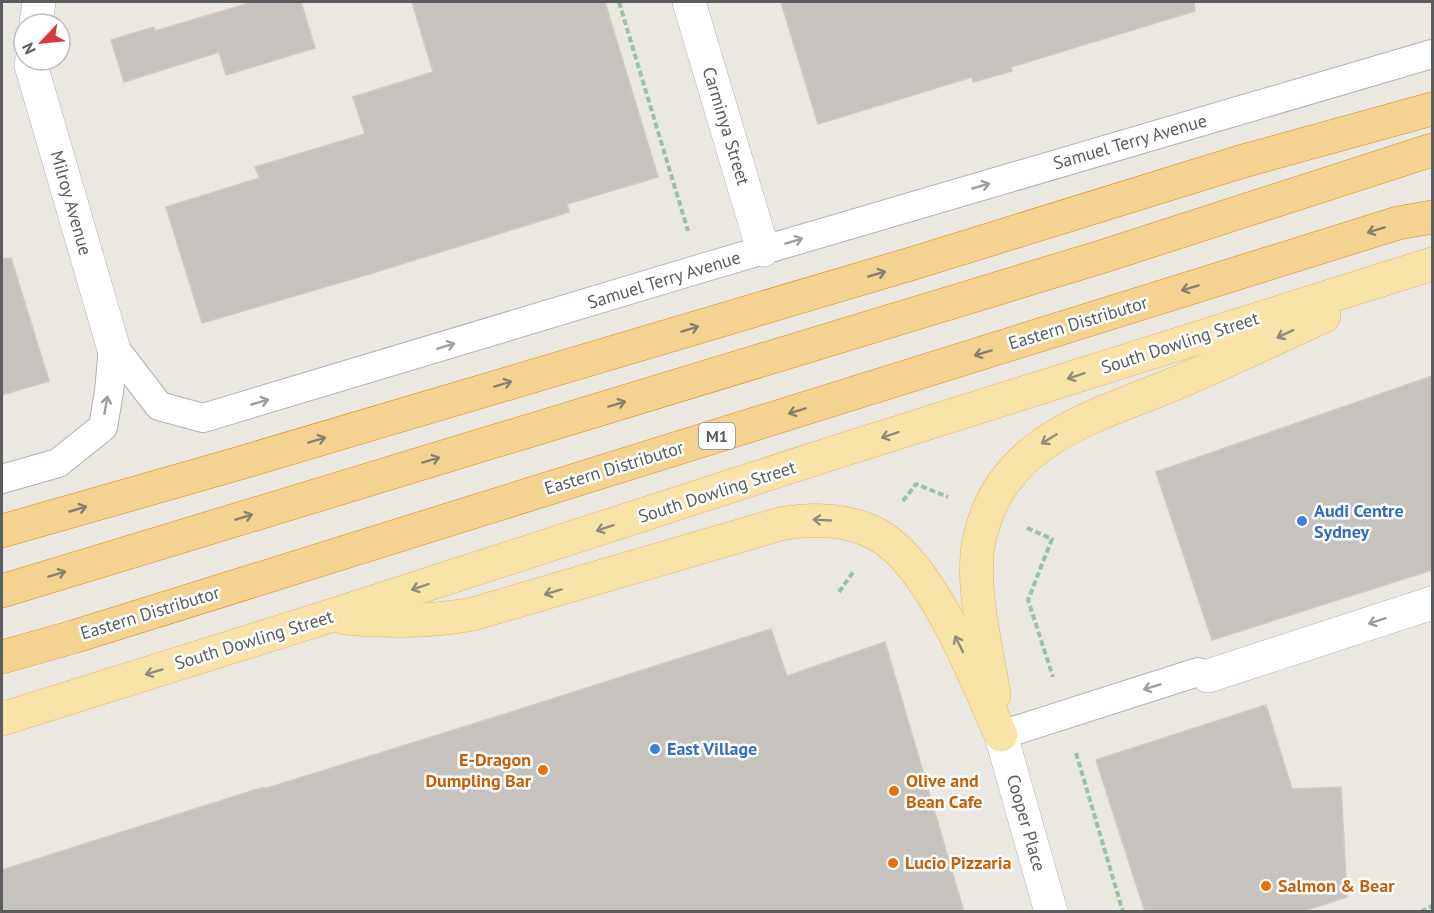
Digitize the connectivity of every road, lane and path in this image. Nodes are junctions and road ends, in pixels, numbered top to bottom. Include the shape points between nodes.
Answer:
1 (619, 2) edge
2 (689, 2) edge
3 (1432, 54) edge
4 (33, 72) edge
5 (1432, 109) edge
6 (1432, 150) edge
7 (1432, 217) edge
8 (763, 250) junction
9 (1432, 264) edge
10 (699, 269) junction
11 (113, 345) junction
12 (2, 479) edge
13 (2, 531) edge
14 (2, 591) edge
15 (1432, 603) edge
16 (330, 616) junction
17 (2, 657) edge
18 (1208, 676) joint
19 (2, 718) edge
20 (1001, 735) junction
21 (1432, 906) edge
22 (1051, 912) edge
23 (1421, 912) edge

1 - 10 path
2 - 8 street, Carminya Street
8 -> 3 lane, Samuel Terry Avenue
4 - 11 street, Milroy Avenue
13 -> 5 highway via 903,266 1240,162
14 -> 6 highway via 1104,256
7 -> 17 highway, Eastern Distributor / M1 via 1398,224
8 - 10 lane, Samuel Terry Avenue
9 -> 16 main road, South Dowling Street
9 -> 20 main road via 1233,358 1086,419 1047,440 1016,466 991,503 976,560
11 -> 10 lane, Samuel Terry Avenue via 159,406 204,418
12 -> 11 lane via 58,463 103,427
15 -> 18 street
16 -> 19 main road, South Dowling Street
20 -> 16 main road via 957,641 919,575 878,535 840,522 780,524 473,614 416,621
18 -> 20 lane via 1198,672
20 - 22 street, Cooper Place
21 - 23 path

